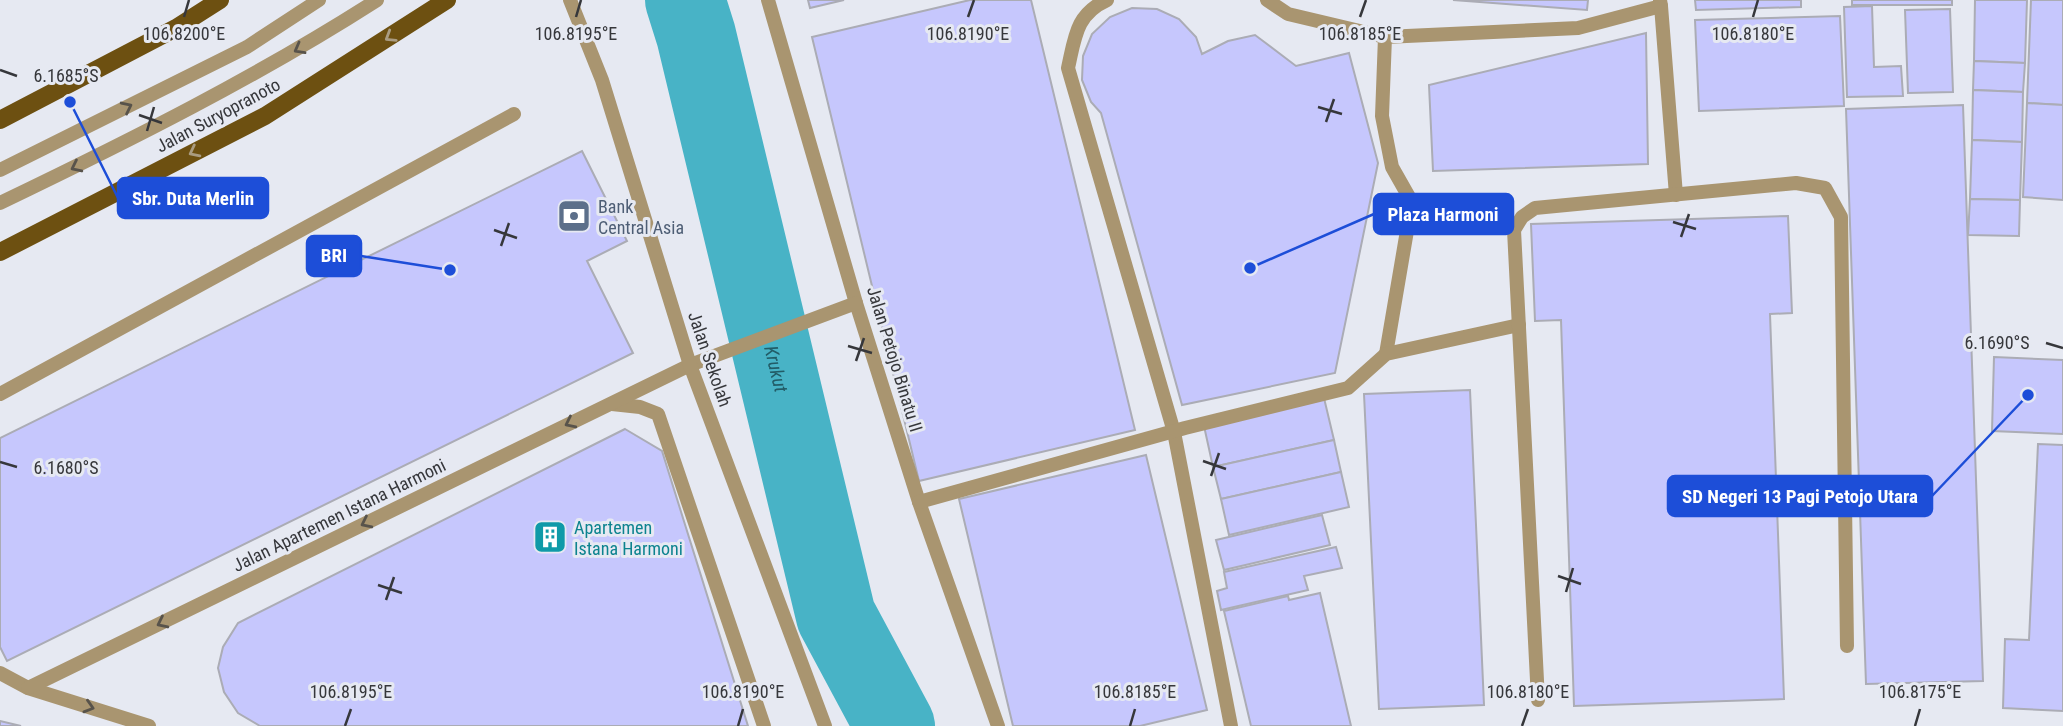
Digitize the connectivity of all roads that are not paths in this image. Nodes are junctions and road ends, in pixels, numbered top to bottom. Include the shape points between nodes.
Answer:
1 (220, 0) edge
2 (319, 0) edge
3 (377, 0) edge
4 (447, 0) edge
5 (570, 0) edge
6 (768, 0) edge
7 (1107, 0) edge
8 (1267, 0) edge
9 (1661, 3) edge
10 (1385, 37) junction
11 (514, 114) dead end
12 (0, 120) edge
13 (0, 170) edge
14 (1676, 195) junction
15 (0, 203) edge
16 (0, 252) edge
17 (856, 303) junction
18 (1519, 325) junction
19 (1386, 354) junction
20 (693, 364) junction
21 (0, 394) edge
22 (609, 404) junction
23 (1174, 432) junction
24 (919, 502) junction
25 (1847, 646) dead end
26 (0, 673) edge
27 (28, 688) junction
28 (1538, 700) dead end
29 (149, 726) edge
30 (764, 726) edge
31 (825, 726) edge
32 (998, 726) edge
33 (1231, 726) edge

1 - 12 main road via 176,29
13 -> 2 street via 247,47
3 -> 15 street via 307,45
4 -> 16 main road, Jalan Suryopranoto via 265,116
5 - 20 street, Jalan Sekolah via 602,80
6 - 17 street, Jalan Petojo Binatu II
7 - 23 street via 1085,13 1069,68
8 - 10 street via 1288,14
9 - 10 street via 1578,28
9 - 14 street
10 - 19 street via 1382,116 1392,167 1409,197
11 - 21 street
14 - 18 street via 1535,208 1522,217 1514,230
14 - 25 street via 1796,183 1825,188 1841,217
17 - 20 street, Jalan Apartemen Istana Harmoni
17 - 24 street, Jalan Petojo Binatu II
18 - 19 street
18 - 28 street
19 - 23 street via 1348,388
20 - 22 street, Jalan Apartemen Istana Harmoni
20 - 31 street, Jalan Sekolah
22 -> 27 street, Jalan Apartemen Istana Harmoni
22 - 30 street via 658,414
23 - 24 street
23 - 33 street
24 - 32 street, Jalan Petojo Binatu II
26 - 27 street
27 -> 29 street

